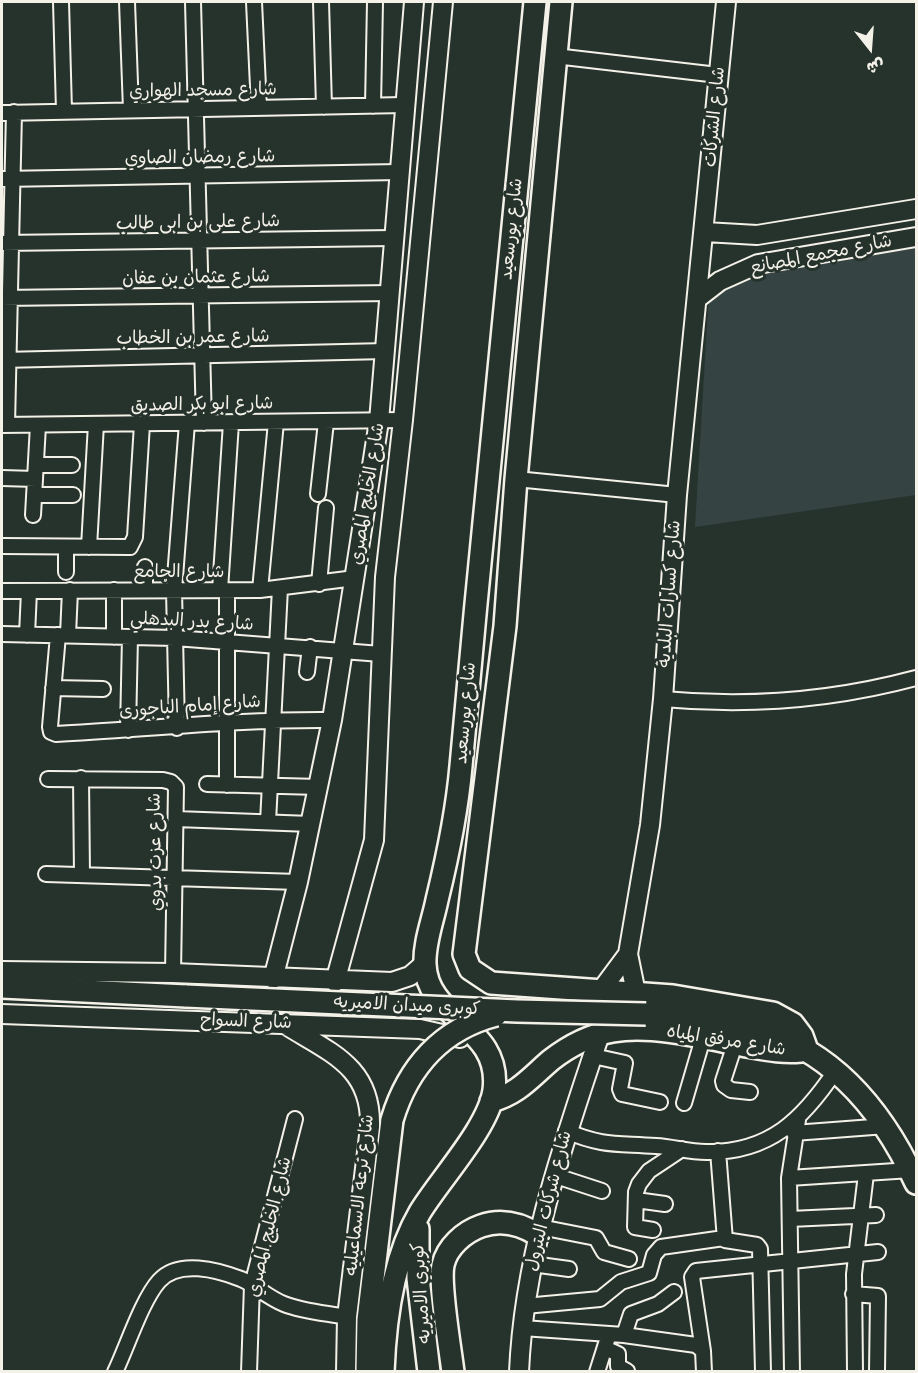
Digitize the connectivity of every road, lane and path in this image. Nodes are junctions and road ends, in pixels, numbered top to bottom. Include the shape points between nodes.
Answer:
1 (61, 2) edge
2 (128, 2) edge
3 (193, 2) edge
4 (254, 2) edge
5 (321, 2) edge
6 (375, 2) edge
7 (414, 2) edge
8 (443, 2) edge
9 (535, 2) edge
10 (561, 2) edge
11 (726, 2) edge
12 (555, 56) junction
13 (718, 75) junction
14 (404, 105) junction
15 (324, 106) junction
16 (373, 106) junction
17 (259, 108) junction
18 (197, 109) junction
19 (131, 110) junction
20 (64, 111) junction
21 (8, 112) edge
22 (399, 172) junction
23 (199, 176) junction
24 (7, 179) edge
25 (916, 209) edge
26 (705, 232) junction
27 (916, 237) edge
28 (394, 238) junction
29 (200, 241) junction
30 (6, 243) edge
31 (391, 293) junction
32 (201, 296) junction
33 (6, 298) edge
34 (698, 298) junction
35 (386, 351) junction
36 (202, 355) junction
37 (5, 360) edge
38 (403, 420) junction
39 (379, 421) junction
40 (276, 422) junction
41 (326, 422) junction
42 (187, 423) junction
43 (204, 423) junction
44 (231, 423) junction
45 (96, 424) junction
46 (142, 424) junction
47 (4, 425) edge
48 (38, 425) junction
49 (36, 465) junction
50 (72, 465) dead end
51 (2, 478) edge
52 (35, 479) junction
53 (516, 479) junction
54 (318, 494) dead end
55 (34, 495) junction
56 (73, 495) dead end
57 (677, 495) junction
58 (326, 508) dead end
59 (33, 514) dead end
60 (2, 546) edge
61 (66, 547) junction
62 (89, 547) junction
63 (145, 567) dead end
64 (66, 572) dead end
65 (355, 578) junction
66 (319, 584) junction
67 (280, 588) junction
68 (70, 590) junction
69 (114, 590) junction
70 (145, 590) junction
71 (174, 590) junction
72 (224, 590) junction
73 (260, 590) junction
74 (2, 591) edge
75 (29, 591) junction
76 (505, 626) junction
77 (473, 628) junction
78 (2, 634) edge
79 (27, 635) junction
80 (63, 635) junction
81 (114, 637) junction
82 (130, 637) junction
83 (175, 638) junction
84 (227, 641) junction
85 (277, 644) junction
86 (310, 647) junction
87 (345, 650) junction
88 (381, 654) junction
89 (500, 665) junction
90 (470, 668) junction
91 (307, 672) dead end
92 (916, 678) edge
93 (53, 688) junction
94 (103, 688) dead end
95 (663, 699) junction
96 (275, 719) junction
97 (332, 720) junction
98 (227, 724) junction
99 (177, 728) junction
100 (128, 730) junction
101 (81, 778) junction
102 (48, 779) dead end
103 (207, 784) dead end
104 (227, 785) junction
105 (270, 786) junction
106 (320, 787) junction
107 (176, 819) junction
108 (268, 822) junction
109 (311, 824) junction
110 (46, 874) dead end
111 (82, 875) junction
112 (175, 878) junction
113 (298, 882) junction
114 (628, 954) junction
115 (424, 963) junction
116 (2, 971) edge
117 (173, 973) junction
118 (273, 979) junction
119 (335, 982) junction
120 (392, 982) junction
121 (2, 987) edge
122 (602, 989) junction
123 (636, 993) junction
124 (517, 1011) junction
125 (2, 1014) edge
126 (285, 1024) junction
127 (381, 1027) junction
128 (600, 1034) junction
129 (703, 1038) junction
130 (735, 1044) junction
131 (487, 1049) junction
132 (807, 1050) junction
133 (593, 1056) junction
134 (836, 1070) junction
135 (750, 1092) dead end
136 (491, 1101) junction
137 (660, 1102) dead end
138 (684, 1103) dead end
139 (295, 1119) dead end
140 (886, 1126) junction
141 (796, 1127) junction
142 (566, 1131) junction
143 (681, 1149) junction
144 (718, 1151) junction
145 (866, 1174) junction
146 (553, 1175) junction
147 (914, 1177) edge
148 (789, 1178) junction
149 (602, 1191) dead end
150 (636, 1200) junction
151 (665, 1204) dead end
152 (419, 1214) junction
153 (876, 1215) dead end
154 (860, 1216) junction
155 (790, 1219) junction
156 (653, 1230) dead end
157 (539, 1231) junction
158 (724, 1238) junction
159 (878, 1252) dead end
160 (855, 1254) junction
161 (629, 1259) dead end
162 (790, 1262) junction
163 (532, 1264) junction
164 (761, 1264) junction
165 (569, 1269) dead end
166 (252, 1286) junction
167 (674, 1292) dead end
168 (853, 1294) junction
169 (525, 1306) junction
170 (347, 1317) junction
171 (522, 1328) junction
172 (609, 1334) junction
173 (624, 1335) junction
174 (604, 1348) junction
175 (703, 1351) junction
176 (115, 1371) edge
177 (249, 1371) edge
178 (346, 1371) edge
179 (367, 1371) edge
180 (383, 1371) edge
181 (429, 1371) edge
182 (453, 1371) edge
183 (519, 1371) edge
184 (597, 1371) edge
185 (627, 1371) edge
186 (704, 1371) edge
187 (763, 1371) edge
188 (792, 1371) edge
189 (855, 1371) edge
190 (877, 1371) edge

1 - 20 street
2 - 19 street
3 - 18 street
4 - 17 street
5 - 15 street
6 - 16 street
7 - 14 street, شارع الخليج المصري
8 - 38 street, شارع الخليج المصري
9 - 77 main road, شارع بورسعيد
10 - 12 main road, شارع بورسعيد
11 - 13 street, شارع الشركات
12 - 13 street
12 - 53 main road, شارع بورسعيد
13 - 26 street, شارع الشركات
14 - 16 street, شارع مسجد الهواري
14 - 22 street, شارع الخليج المصري
15 - 16 street, شارع مسجد الهواري
15 - 17 street, شارع مسجد الهواري
17 - 18 street, شارع مسجد الهواري
18 - 19 street, شارع مسجد الهواري
18 - 23 street
19 - 20 street, شارع مسجد الهواري
20 - 21 street, شارع مسجد الهواري
21 - 24 street
22 - 23 street, شارع رمضان الصاوي
22 - 28 street, شارع الخليج المصري
23 - 24 street, شارع رمضان الصاوي
23 - 29 street
24 - 30 street
25 - 26 street, شارع مجمع المصانع via 757,236
26 - 34 street, شارع كسارات البلدية
27 - 34 street, شارع مجمع المصانع via 758,264 726,278
28 - 29 street, شارع على بن ابى طالب
28 - 31 street, شارع الخليج المصري
29 - 30 street, شارع على بن ابى طالب
29 - 32 street
30 - 33 street
31 - 32 street, شارع عثمان بن عفان
31 - 35 street, شارع الخليج المصري
32 - 33 street, شارع عثمان بن عفان
32 - 36 street
33 - 37 street
34 - 57 street, شارع كسارات البلدية
35 - 36 street, شارع عمر بن الخطاب
35 - 39 street, شارع الخليج المصري
36 - 37 street, شارع عمر بن الخطاب
36 - 43 street
37 - 47 street
38 - 39 street, شارع ابو بكر الصديق
38 - 88 street, شارع الخليج المصري via 385,577
39 - 41 street, شارع ابو بكر الصديق
39 - 65 street, شارع الخليج المصري
40 - 41 street, شارع ابو بكر الصديق
40 - 44 street, شارع ابو بكر الصديق
40 - 73 street
41 - 54 street
42 - 43 street, شارع ابو بكر الصديق
42 - 46 street, شارع ابو بكر الصديق
42 - 71 street
43 - 44 street, شارع ابو بكر الصديق
44 - 72 street
45 - 46 street, شارع ابو بكر الصديق
45 - 48 street, شارع ابو بكر الصديق
45 - 62 street
46 - 62 street via 134,543 130,547
47 - 48 street, شارع ابو بكر الصديق
48 - 49 street
49 - 50 street
49 - 52 street
51 - 52 street
52 - 55 street
53 - 57 street
53 - 76 main road, شارع بورسعيد
55 - 56 street
55 - 59 street
57 - 95 street, شارع كسارات البلدية
58 - 66 street
60 - 61 street
61 - 62 street
61 - 64 street
63 - 70 street
65 - 66 street, شارع الجامع
65 - 87 street, شارع الخليج المصري
66 - 67 street, شارع الجامع
67 - 73 street, شارع الجامع
67 - 85 street
68 - 69 street, شارع الجامع
68 - 75 street, شارع الجامع
68 - 80 street
69 - 70 street, شارع الجامع
69 - 81 street
70 - 71 street, شارع الجامع
71 - 72 street, شارع الجامع
71 - 83 street
72 - 73 street, شارع الجامع
72 - 84 street
74 - 75 street, شارع الجامع
75 - 79 street
76 - 77 main road via 489,632
76 - 89 main road, شارع بورسعيد
77 - 90 main road, شارع بورسعيد
78 - 79 street, شارع بدر البدهلي
79 - 80 street, شارع بدر البدهلي
80 - 81 street, شارع بدر البدهلي
80 - 93 street
81 - 82 street, شارع بدر البدهلي
82 - 83 street, شارع بدر البدهلي
82 - 100 street
83 - 84 street, شارع بدر البدهلي
83 - 99 street
84 - 85 street, شارع بدر البدهلي
84 - 98 street
85 - 86 street, شارع بدر البدهلي
85 - 96 street
86 - 87 street, شارع بدر البدهلي
86 - 91 street
87 - 88 street, شارع بدر البدهلي
87 - 97 street, شارع الخليج المصري
88 - 119 street, شارع الخليج المصري via 374,840
89 - 90 main road via 482,663
89 - 122 main road, شارع بورسعيد via 464,945 466,962 476,975 491,983
90 - 115 main road, شارع بورسعيد via 457,813
92 - 95 street via 859,691 776,701
93 - 94 street
93 - 100 street, شارع إمام الباجورى via 51,732
95 - 114 street, شارع كسارات البلدية via 650,825
96 - 97 street, شارع إمام الباجورى
96 - 98 street, شارع إمام الباجورى
96 - 105 street
97 - 106 street, شارع الخليج المصري
98 - 99 street, شارع إمام الباجورى
98 - 104 street
99 - 100 street, شارع إمام الباجورى
101 - 102 street, شارع عزت بدوي
101 - 107 street, شارع عزت بدوي via 171,782 176,787
101 - 111 street
103 - 104 street
104 - 105 street
105 - 106 street
105 - 108 street
106 - 109 street, شارع الخليج المصري
107 - 108 street
107 - 112 street, شارع عزت بدوي
108 - 109 street
109 - 113 street, شارع الخليج المصري
110 - 111 street
111 - 112 street
112 - 113 street
112 - 117 street, شارع عزت بدوي
113 - 118 street, شارع الخليج المصري
114 - 122 street, شارع كسارات البلدية
114 - 123 street, شارع كسارات البلدية
115 - 120 street via 410,976
115 - 131 main road via 439,1000 475,1032
116 - 117 street
117 - 118 street
118 - 119 street
119 - 120 street
120 - 127 street via 402,999 401,1012 393,1022
121 - 124 main road, كوبرى ميدان الاميريه, bridge
122 - 123 main road, شارع بورسعيد
123 - 132 main road, شارع بورسعيد via 773,1013 798,1029
124 - 132 main road, كوبرى ميدان الاميريه, bridge via 646,1014 750,1027
124 - 179 main road, bridge via 466,1025 424,1057 404,1086 393,1120 368,1320
125 - 126 street, شارع السواح
126 - 127 street, شارع السواح
126 - 170 street, شارع ترعه الاسماعيليه via 346,1063 362,1081 369,1103 370,1127
127 - 131 street, شارع السواح via 438,1032
128 - 129 main road, شارع مرفق المياه via 636,1028
128 - 133 street, شارع شركات البترول
128 - 136 main road, شارع مرفق المياه via 566,1050 523,1087
129 - 130 main road, شارع مرفق المياه
129 - 138 street
130 - 132 main road, شارع مرفق المياه via 783,1052
130 - 135 street via 724,1085 731,1090
131 - 136 main road via 494,1070
132 - 134 main road, شارع مرفق المياه
133 - 137 street via 625,1063 622,1094
133 - 142 street, شارع شركات البترول
134 - 140 main road, شارع مرفق المياه
134 - 141 street
136 - 152 main road
139 - 166 street, شارع الخليج المصري
140 - 141 street
140 - 147 main road, شارع مرفق المياه
141 - 144 street via 760,1142
141 - 148 street
142 - 143 street via 606,1144
142 - 146 street, شارع شركات البترول
143 - 144 street
143 - 150 street via 643,1177
144 - 158 street
145 - 147 street
145 - 148 street
145 - 154 street
146 - 149 street
146 - 157 street, شارع شركات البترول
148 - 155 street
150 - 151 street
150 - 156 street via 634,1227
152 - 180 main road via 394,1281
152 - 181 main road, كوبري الاميريه via 418,1278
153 - 154 street
154 - 155 street
154 - 160 street
155 - 162 street
157 - 161 street via 596,1238 604,1252
157 - 163 street, شارع شركات البترول
157 - 182 main road, كوبري الاميريه via 512,1224 484,1225 459,1239 447,1254 442,1272
158 - 164 street via 727,1242 757,1245
158 - 169 street via 661,1248 654,1255 649,1273 621,1282 600,1299
159 - 160 street
160 - 162 street
160 - 168 street
162 - 164 street
162 - 188 street
163 - 165 street
163 - 169 street, شارع شركات البترول
164 - 175 street via 700,1269 693,1273
164 - 187 street
166 - 170 street via 287,1305
166 - 176 street via 240,1279 195,1268 167,1273 155,1287
166 - 177 street, شارع الخليج المصري
167 - 173 street via 658,1304 631,1314
168 - 189 street
168 - 190 street via 878,1296
169 - 171 street, شارع شركات البترول
170 - 178 street, شارع ترعه الاسماعيليه
171 - 172 street
171 - 183 street, شارع شركات البترول
172 - 173 street
172 - 174 street
173 - 175 street via 696,1345
174 - 184 street
174 - 185 street via 618,1354 618,1366
175 - 186 street

